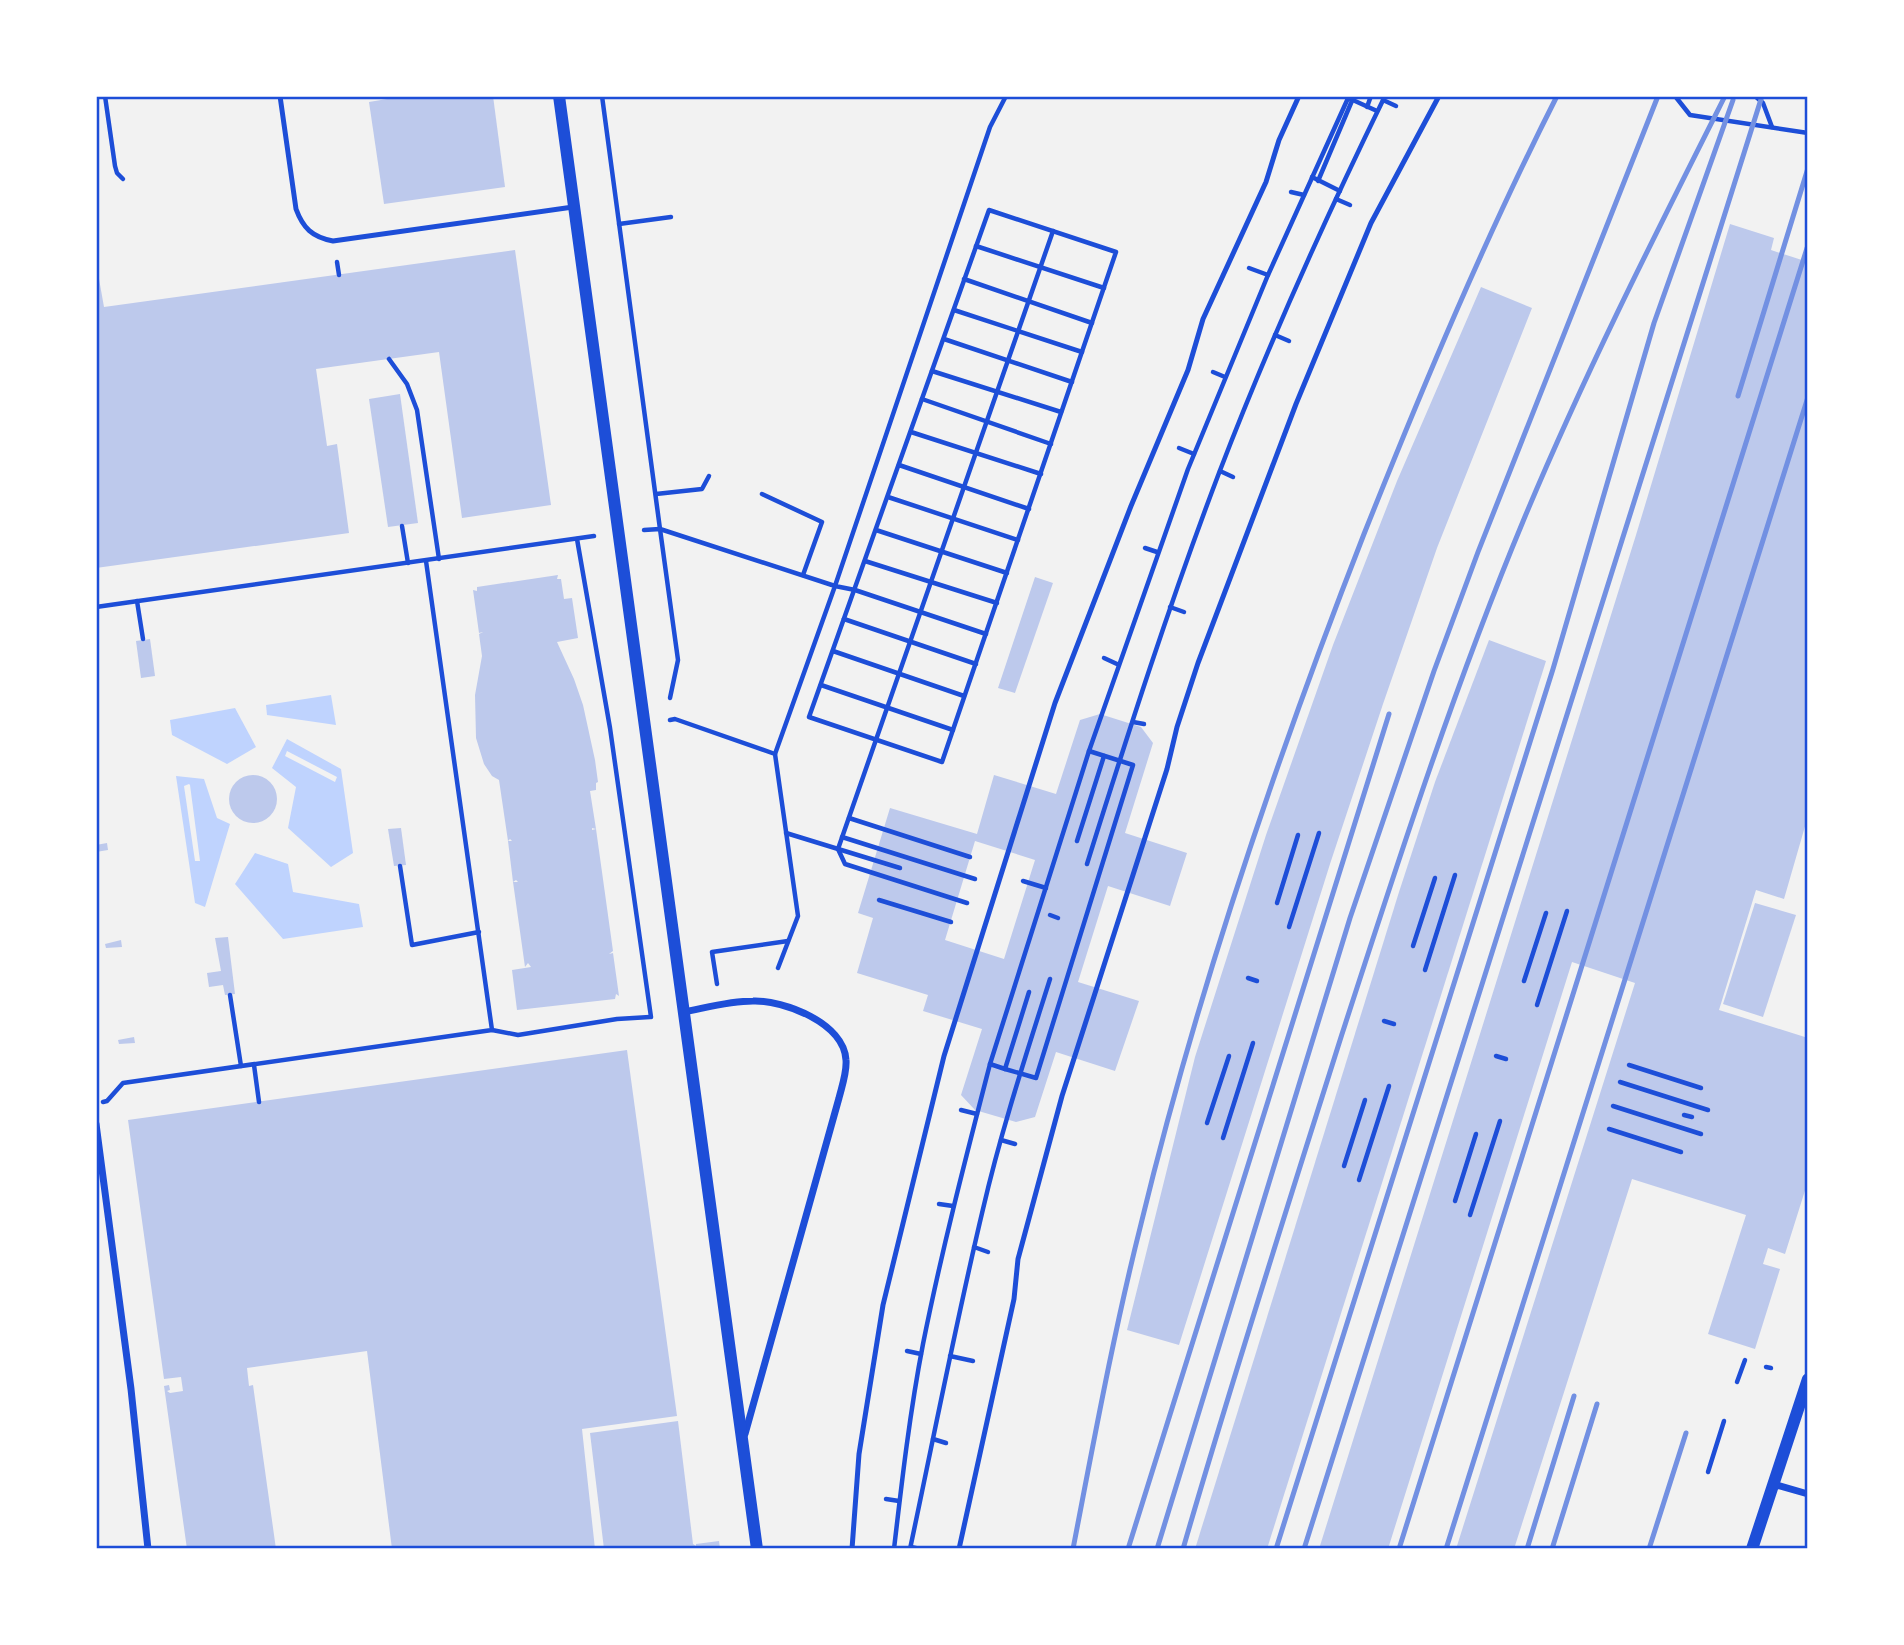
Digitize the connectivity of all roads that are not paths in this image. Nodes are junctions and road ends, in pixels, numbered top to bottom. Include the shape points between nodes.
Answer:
1 (280, 96) edge
2 (559, 96) edge
3 (1299, 96) edge
4 (1439, 96) edge
5 (574, 206) junction
6 (683, 1012) junction
7 (96, 1124) edge
8 (1808, 1379) edge
9 (742, 1444) junction
10 (1773, 1484) junction
11 (1808, 1493) edge
12 (148, 1549) edge
13 (757, 1549) edge
14 (852, 1549) edge
15 (959, 1549) edge
16 (1752, 1549) edge

1 - 5 lane via 296,209 301,222 320,239 333,241
2 - 5 street
3 - 14 lane via 1266,182 1203,319 1188,370 1093,600 1055,703 944,1056 883,1305 859,1454
4 - 15 lane via 1371,223 1296,404 1198,663 1046,1153 1018,1259 1014,1299
5 - 6 street
6 - 9 street
6 - 9 street via 763,1001 811,1016 837,1037 847,1059
7 - 12 street
8 - 10 street
9 - 13 street
10 - 11 street
10 - 16 street

